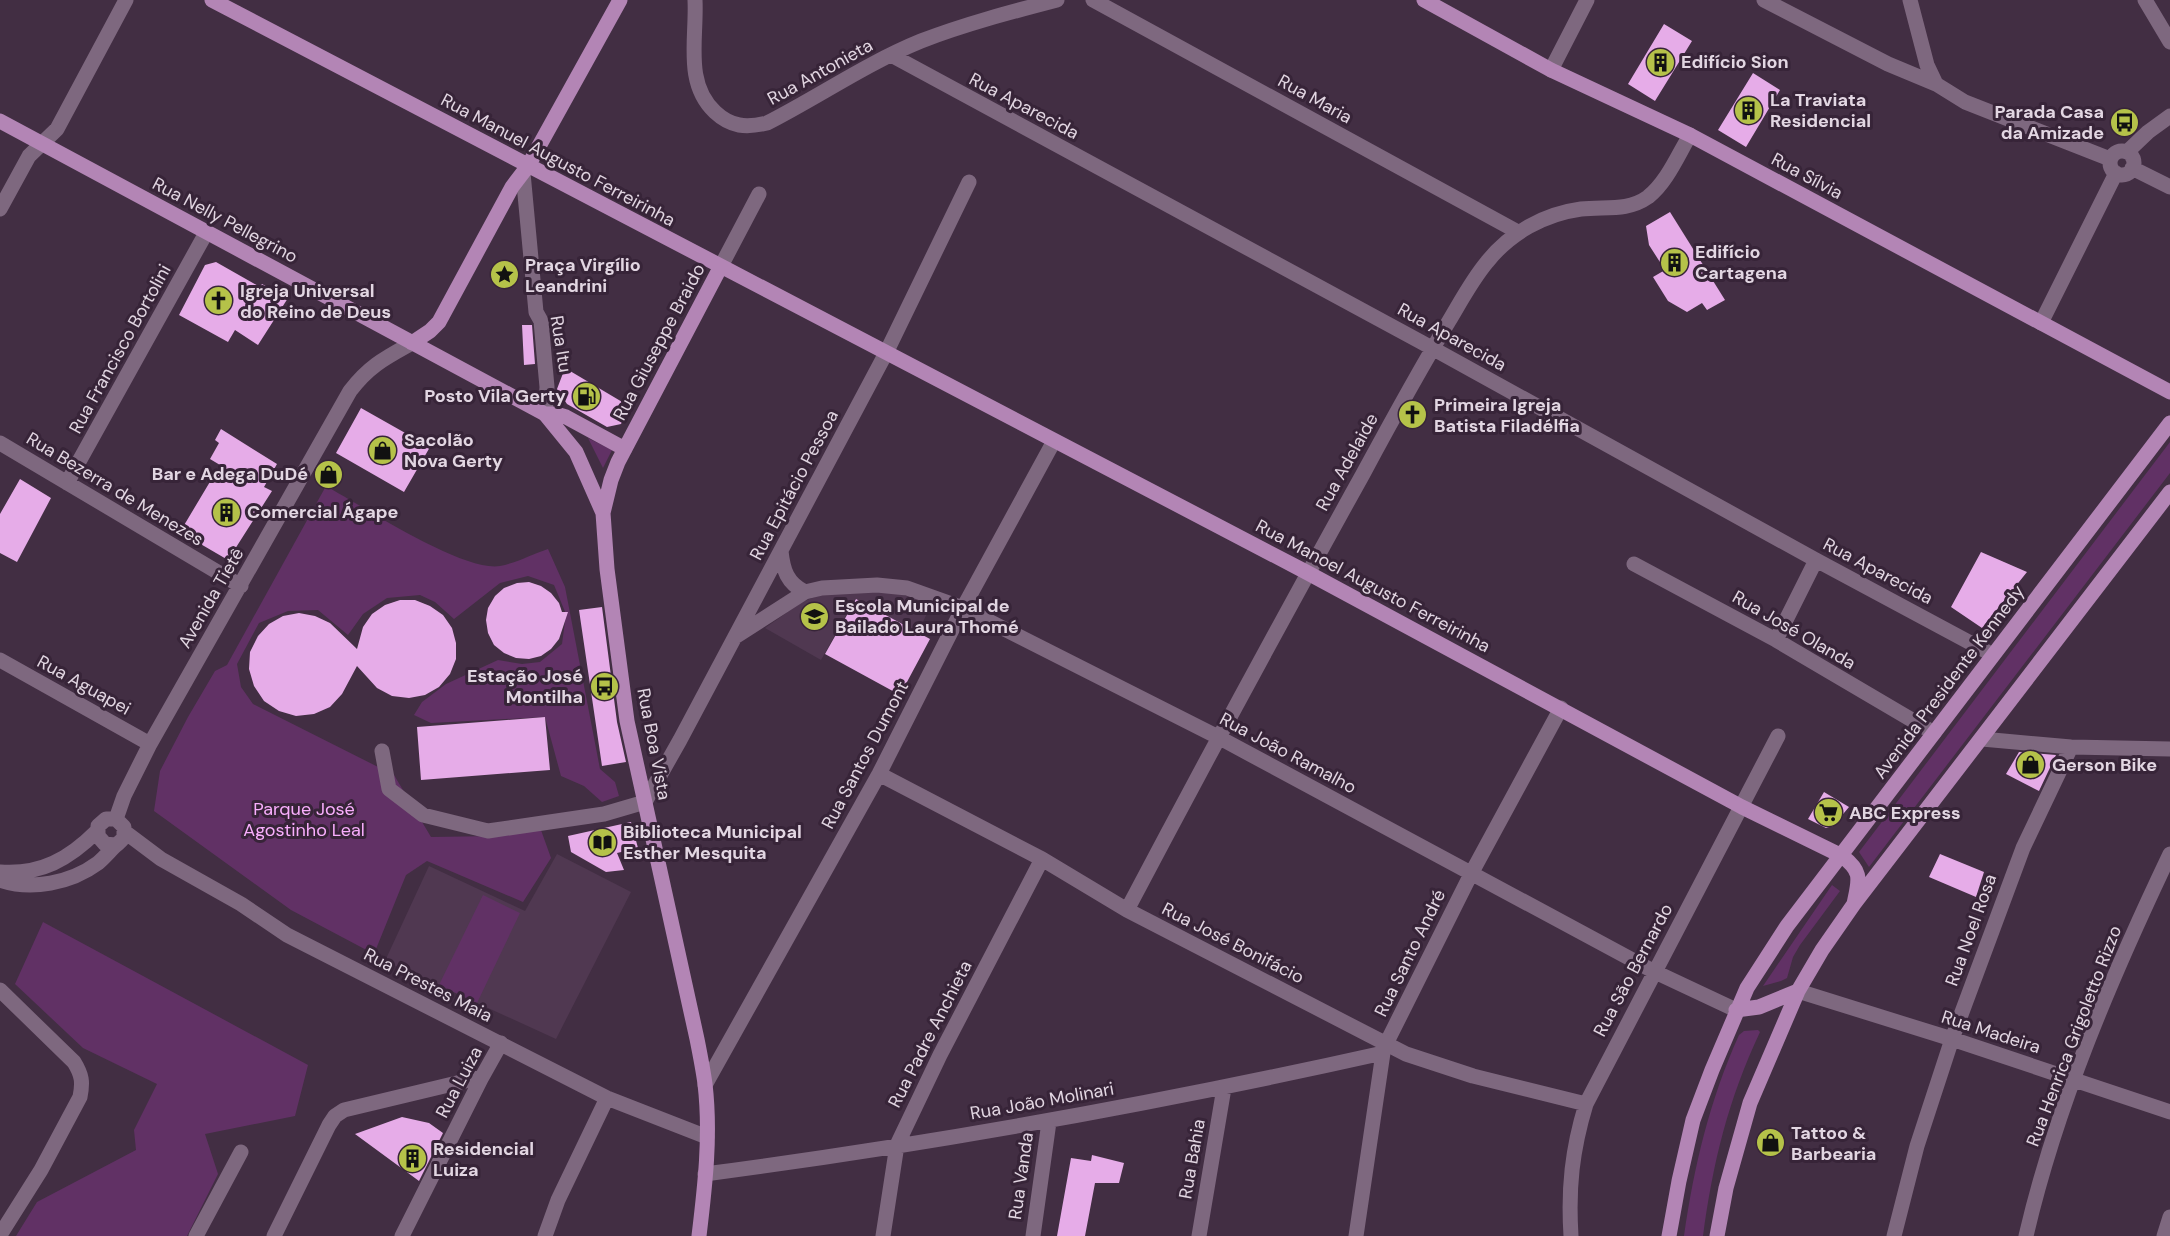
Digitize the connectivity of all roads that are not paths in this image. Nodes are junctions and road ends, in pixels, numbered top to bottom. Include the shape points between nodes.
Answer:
1 (126, 0) edge
2 (212, 0) edge
3 (620, 0) edge
4 (695, 0) edge
5 (1057, 0) edge
6 (1093, 0) edge
7 (1424, 0) edge
8 (1587, 0) edge
9 (1764, 0) edge
10 (1910, 0) edge
11 (2145, 0) edge
12 (2170, 42) edge
13 (891, 55) junction
14 (1551, 70) junction
15 (1935, 84) junction
16 (2170, 116) edge
17 (0, 121) edge
18 (1690, 135) junction
19 (42, 143) junction
20 (2127, 152) junction
21 (2110, 159) junction
22 (2132, 168) junction
23 (525, 169) junction
24 (2116, 173) junction
25 (969, 182) dead end
26 (2170, 187) edge
27 (759, 194) dead end
28 (0, 209) edge
29 (1518, 232) junction
30 (206, 233) junction
31 (720, 268) junction
32 (2041, 324) junction
33 (412, 343) junction
34 (1433, 348) junction
35 (886, 353) junction
36 (2170, 392) edge
37 (545, 414) junction
38 (2170, 423) edge
39 (1054, 441) junction
40 (0, 443) edge
41 (625, 449) junction
42 (67, 483) junction
43 (2170, 492) edge
44 (603, 513) junction
45 (781, 551) junction
46 (1816, 560) junction
47 (1634, 564) dead end
48 (1308, 573) junction
49 (241, 586) junction
50 (805, 592) junction
51 (963, 608) junction
52 (735, 638) junction
53 (1776, 640) junction
54 (1993, 655) junction
55 (0, 660) edge
56 (1561, 708) junction
57 (1934, 733) junction
58 (1778, 736) dead end
59 (1218, 737) junction
60 (1982, 739) junction
61 (150, 744) junction
62 (2071, 747) junction
63 (2170, 749) edge
64 (382, 750) dead end
65 (879, 774) junction
66 (645, 802) junction
67 (1742, 807) junction
68 (113, 832) junction
69 (2170, 854) edge
70 (1842, 856) junction
71 (1042, 860) junction
72 (0, 872) edge
73 (1471, 874) junction
74 (0, 880) edge
75 (1854, 904) junction
76 (1127, 910) junction
77 (1653, 971) junction
78 (0, 990) edge
79 (1798, 991) junction
80 (1736, 1010) junction
81 (1952, 1039) junction
82 (501, 1043) junction
83 (1385, 1049) junction
84 (482, 1077) junction
85 (2074, 1080) junction
86 (705, 1085) junction
87 (1224, 1088) junction
88 (607, 1098) junction
89 (1586, 1104) junction
90 (2170, 1112) edge
91 (1049, 1122) junction
92 (707, 1137) junction
93 (897, 1145) junction
94 (241, 1152) dead end
95 (705, 1174) junction
96 (2170, 1217) edge
97 (0, 1234) edge
98 (196, 1236) edge
99 (274, 1236) edge
100 (402, 1236) edge
101 (545, 1236) edge
102 (699, 1236) edge
103 (883, 1236) edge
104 (1033, 1236) edge
105 (1198, 1236) edge
106 (1356, 1236) edge
107 (1571, 1236) edge
108 (1669, 1236) edge
109 (1717, 1236) edge
110 (1894, 1236) edge
111 (2026, 1236) edge
112 (2164, 1236) edge

1 - 19 street via 57,129
2 - 23 main road, Rua Manuel Augusto Ferreirinha
3 - 23 main road
4 - 13 street, Rua Antonieta via 697,86 705,103 735,125 767,123
5 - 13 street, Rua Antonieta via 996,16
6 - 29 street, Rua Maria
7 - 14 main road, Rua Sílvia
8 - 14 street
9 - 15 street
10 - 15 street
11 - 12 street
13 - 34 street, Rua Aparecida
14 - 18 main road, Rua Sílvia
15 - 21 street via 1965,102
16 - 20 street
17 - 19 main road, Rua Nelly Pellegrino
18 - 29 street, Rua Adelaide via 1662,182 1638,203 1626,208 1556,214
18 - 32 main road, Rua Sílvia
19 - 28 street via 30,156
19 - 30 main road, Rua Nelly Pellegrino
20 - 21 street via 2117,152
20 - 22 street via 2133,159
21 - 24 street via 2110,167
22 - 24 street via 2125,175
22 - 26 street
23 - 31 main road, Rua Manuel Augusto Ferreirinha
23 - 33 main road via 439,322
23 - 37 street, Rua Itu via 536,312 541,321 548,387
24 - 32 street
25 - 35 street, Rua Epitácio Pessoa
27 - 31 street, Rua Giuseppe Braido
29 - 34 street, Rua Adelaide via 1480,270
30 - 33 main road, Rua Nelly Pellegrino
30 - 42 street, Rua Francisco Bortolini
31 - 35 main road, Rua Manuel Augusto Ferreirinha
31 - 41 main road, Rua Giuseppe Braido
32 - 36 main road, Rua Sílvia
33 - 37 main road, Rua Nelly Pellegrino
33 - 49 street, Avenida Tietê via 374,365 350,391
34 - 46 street, Rua Aparecida
34 - 48 street, Rua Adelaide
35 - 39 main road, Rua Manoel Augusto Ferreirinha
35 - 45 street, Rua Epitácio Pessoa
37 - 41 main road, Rua Nelly Pellegrino via 566,417
37 - 44 main road, Rua Boa Vista via 576,452
38 - 54 main road, Avenida Presidente Kennedy
39 - 48 main road, Rua Manoel Augusto Ferreirinha
39 - 51 street, Rua Santos Dumont
40 - 42 street, Rua Bezerra de Menezes
41 - 44 main road, Rua Giuseppe Braido via 611,480
42 - 49 street, Rua Bezerra de Menezes
43 - 60 main road
44 - 66 main road, Rua Boa Vista via 627,721
45 - 50 street via 789,582
45 - 52 street, Rua Epitácio Pessoa
46 - 53 street
46 - 54 street, Rua Aparecida
47 - 53 street, Rua José Olanda
48 - 56 main road, Rua Manoel Augusto Ferreirinha
48 - 59 street, Rua Adelaide
49 - 61 street, Avenida Tietê
50 - 51 street, Rua João Ramalho via 851,585 907,588
50 - 52 street, Rua João Ramalho
51 - 59 street, Rua João Ramalho
51 - 65 street, Rua Santos Dumont
52 - 66 street, Rua Epitácio Pessoa
53 - 57 street, Rua José Olanda
54 - 57 main road, Avenida Presidente Kennedy
55 - 61 street, Rua Aguapei
56 - 67 main road, Rua Manoel Augusto Ferreirinha
56 - 73 street, Rua Santo André
57 - 70 main road, Avenida Presidente Kennedy
58 - 67 street, Rua São Bernardo
59 - 73 street, Rua João Ramalho
59 - 76 street, Rua Adelaide
60 - 62 street
60 - 75 main road
61 - 68 street, Avenida Tietê via 122,801
62 - 63 street
62 - 81 street, Rua Noel Rosa via 2023,848
64 - 66 street via 389,789 423,815 488,831 604,814
65 - 71 street, Rua José Bonifácio
65 - 86 street, Rua Santos Dumont
66 - 86 main road, Rua Boa Vista
67 - 70 main road, Rua Manoel Augusto Ferreirinha
67 - 77 street, Rua São Bernardo
68 - 72 street, Avenida Tietê via 62,860 32,869
68 - 74 street, Avenida Tietê via 106,856 87,870 55,882 24,885
68 - 82 street, Rua Prestes Maia via 241,904 287,935
69 - 85 street, Rua Henrica Grigoletto Rizzo
70 - 75 main road via 1854,865 1858,878
70 - 80 main road, Avenida Presidente Kennedy via 1781,934
71 - 76 street, Rua José Bonifácio
71 - 93 street, Rua Padre Anchieta
73 - 77 street, Rua João Ramalho
73 - 83 street, Rua Santo André
75 - 79 main road
76 - 83 street, Rua José Bonifácio
77 - 80 street, Rua João Ramalho
77 - 89 street, Rua São Bernardo
78 - 97 street via 74,1062 83,1085 41,1170
79 - 80 main road via 1759,1007
79 - 81 street, Rua Madeira
79 - 109 main road via 1750,1103
80 - 108 main road, Avenida Presidente Kennedy via 1693,1120
81 - 85 street, Rua Madeira
81 - 110 street, Rua Noel Rosa via 1917,1146
82 - 84 street, Rua Luiza
82 - 88 street, Rua Prestes Maia
83 - 87 street, Rua João Molinari
83 - 89 street, Rua José Bonifácio
83 - 106 street, Rua Santo André
84 - 99 street via 368,1103 335,1116
84 - 100 street, Rua Luiza
85 - 90 street, Rua Madeira
85 - 111 street, Rua Henrica Grigoletto Rizzo
86 - 92 main road, Rua Boa Vista
87 - 91 street, Rua João Molinari
87 - 105 street, Rua Bahia
88 - 92 street, Rua Prestes Maia
88 - 101 street
89 - 107 street, Rua São Bernardo via 1571,1166
91 - 93 street, Rua João Molinari
91 - 104 street, Rua Vanda
92 - 95 main road, Rua Boa Vista
93 - 95 street, Rua João Molinari
93 - 103 street, Rua Padre Anchieta
94 - 98 street
95 - 102 main road, Rua Boa Vista
96 - 112 street

